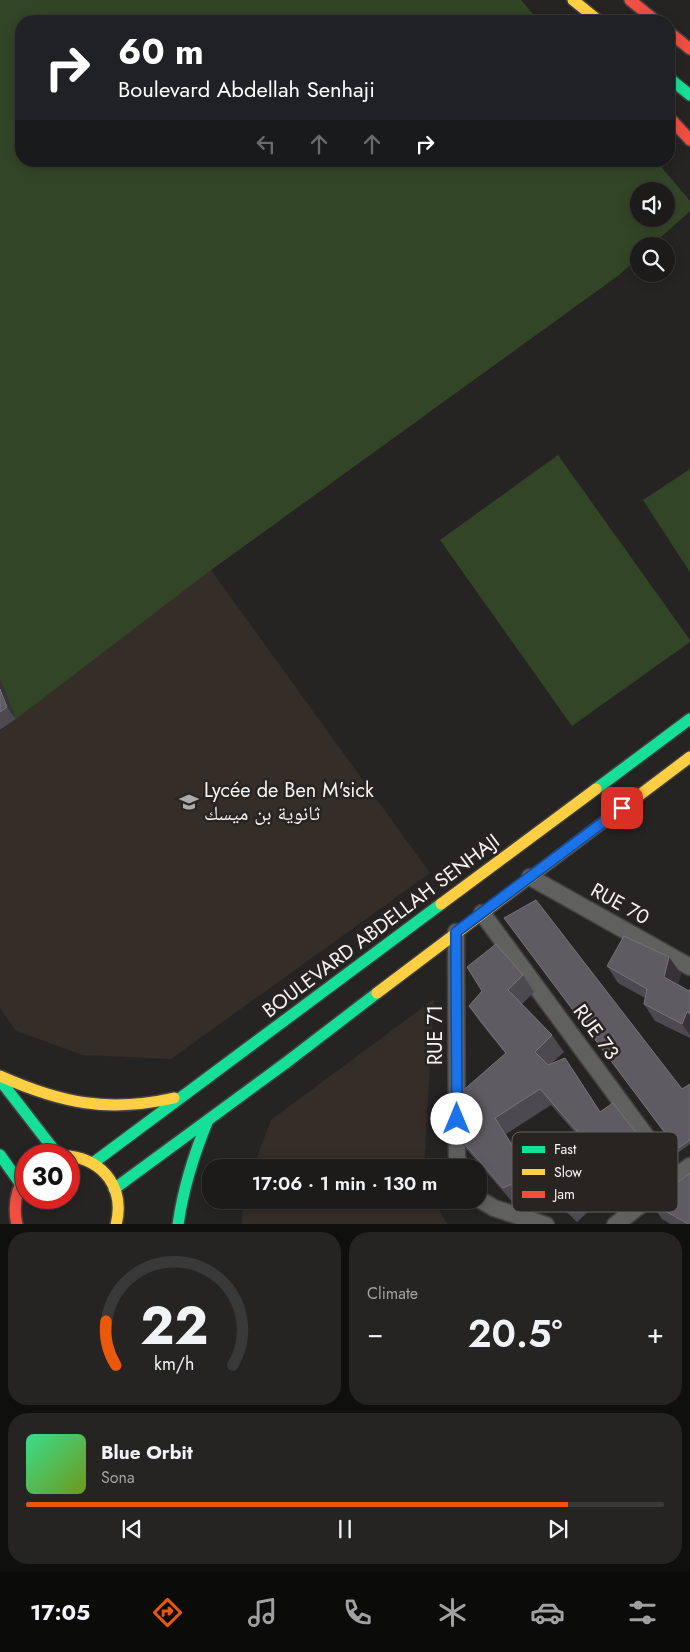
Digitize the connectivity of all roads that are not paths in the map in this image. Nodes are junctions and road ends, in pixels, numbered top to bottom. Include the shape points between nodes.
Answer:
1 (561, 0) edge
2 (573, 0) edge
3 (630, 0) edge
4 (575, 15) edge
5 (592, 15) edge
6 (649, 15) edge
7 (675, 37) edge
8 (690, 49) edge
9 (675, 83) edge
10 (690, 95) edge
11 (675, 124) edge
12 (690, 140) edge
13 (690, 719) edge
14 (655, 755) junction
15 (690, 757) edge
16 (669, 773) junction
17 (530, 877) junction
18 (482, 913) junction
19 (456, 932) junction
20 (690, 967) edge
21 (0, 1076) edge
22 (0, 1080) edge
23 (185, 1094) junction
24 (208, 1120) junction
25 (643, 1132) edge
26 (49, 1144) edge
27 (0, 1155) edge
28 (80, 1158) edge
29 (458, 1159) edge
30 (93, 1163) junction
31 (690, 1166) edge
32 (15, 1171) edge
33 (678, 1175) edge
34 (114, 1188) junction
35 (15, 1200) edge
36 (487, 1204) edge
37 (631, 1212) edge
38 (17, 1224) edge
39 (117, 1224) edge
40 (178, 1224) edge
41 (546, 1224) edge
42 (615, 1224) edge

1 - 4 main road
2 - 5 main road
3 - 6 main road
7 - 8 main road
9 - 10 main road
11 - 12 main road
13 - 14 main road, BOULEVARD ABDELLAH SENHAJI
14 - 16 main road
14 - 23 main road, BOULEVARD ABDELLAH SENHAJI
15 - 16 main road
16 - 17 main road
17 - 18 main road
17 - 20 street, RUE 70
18 - 19 main road
18 - 25 street, RUE 73
19 - 24 main road
19 - 29 street, RUE 71
21 - 23 main road via 28,1090 114,1107 155,1104
22 - 26 main road
23 - 30 main road, BOULEVARD ABDELLAH SENHAJI
24 - 34 main road
24 - 40 main road via 188,1176
27 - 32 main road
28 - 30 main road
30 - 34 main road via 109,1178
31 - 33 street
34 - 39 main road
35 - 38 main road
36 - 41 street via 502,1212
37 - 42 street

